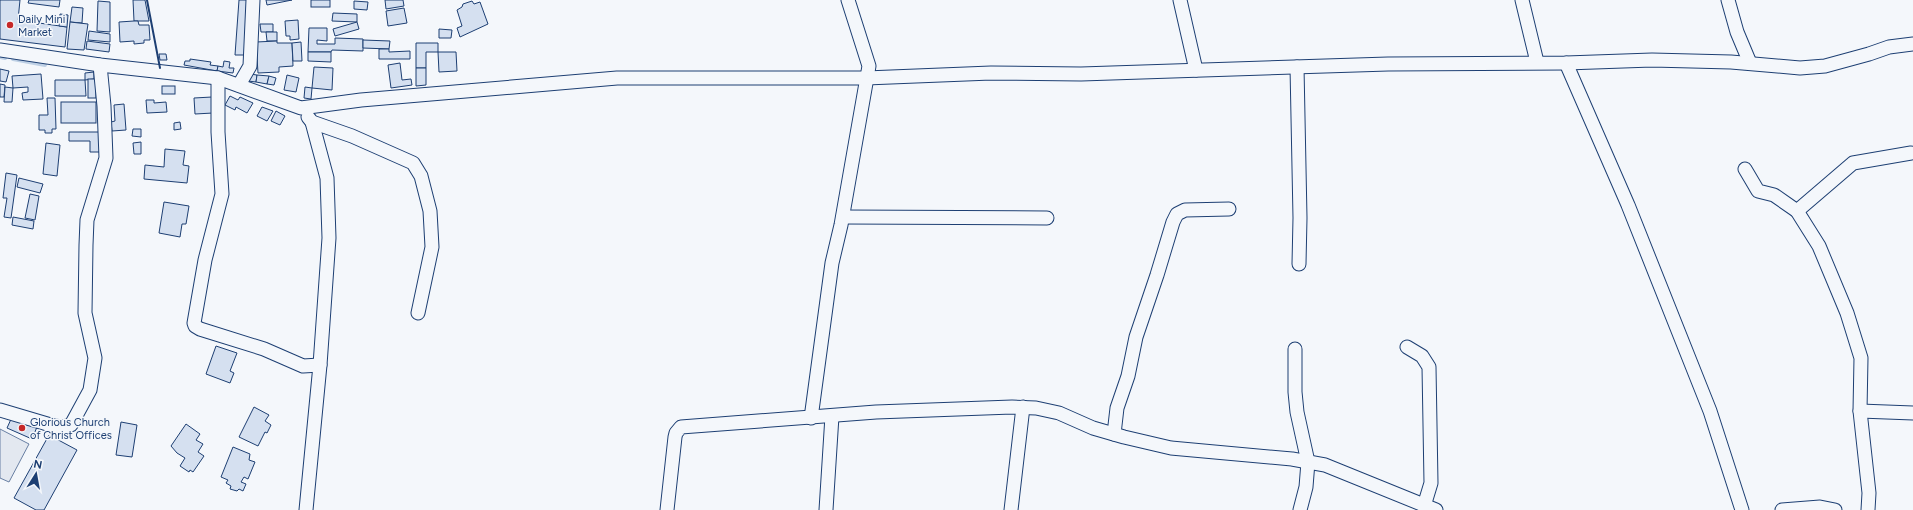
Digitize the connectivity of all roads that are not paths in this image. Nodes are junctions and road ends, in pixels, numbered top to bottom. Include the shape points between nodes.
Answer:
1 (253, 0) edge
2 (848, 0) edge
3 (1180, 0) edge
4 (1522, 0) edge
5 (1728, 0) edge
6 (1913, 44) edge
7 (0, 50) edge
8 (1537, 62) junction
9 (1566, 63) junction
10 (1750, 63) junction
11 (100, 65) junction
12 (1297, 67) junction
13 (1196, 70) junction
14 (218, 78) junction
15 (866, 78) junction
16 (239, 85) junction
17 (301, 108) junction
18 (312, 122) junction
19 (1911, 153) dead end
20 (1746, 169) dead end
21 (1229, 209) dead end
22 (1797, 211) junction
23 (842, 217) junction
24 (1047, 218) dead end
25 (1299, 264) dead end
26 (418, 313) dead end
27 (1407, 347) dead end
28 (1295, 349) dead end
29 (320, 365) junction
30 (1022, 407) junction
31 (0, 410) edge
32 (1860, 411) junction
33 (1913, 413) edge
34 (832, 416) junction
35 (811, 418) junction
36 (1114, 434) junction
37 (1308, 462) junction
38 (1430, 508) edge
39 (306, 510) edge
40 (667, 510) edge
41 (826, 510) edge
42 (1012, 510) edge
43 (1300, 510) edge
44 (1742, 510) edge
45 (1782, 510) edge
46 (1835, 510) edge
47 (1868, 510) edge

1 - 16 street via 250,66
2 - 15 street via 869,66
3 - 13 street
4 - 8 street
5 - 10 street via 1737,32
6 - 10 street via 1889,47 1825,66 1800,68
7 - 11 street
8 - 9 street
8 - 12 street
9 - 10 street via 1652,60
9 - 44 street via 1628,205 1704,396
11 - 14 street
11 - 31 street via 106,158 87,220 85,313 95,358 90,390 71,425 54,426
12 - 13 street
12 - 25 street
13 - 15 street
14 - 16 street
14 - 29 street via 222,194 205,260 195,326 264,349 303,366
15 - 17 street via 617,78 361,100
15 - 23 street
16 - 17 street
17 - 18 street
18 - 26 street via 352,136 413,163 421,176 430,212 432,247
18 - 29 street via 327,178 330,238
19 - 22 street via 1853,164
20 - 22 street via 1758,191 1774,195
21 - 36 street via 1185,210 1177,214 1136,337 1128,376 1117,408
22 - 32 street via 1818,246 1847,313 1861,358
23 - 24 street
23 - 35 street via 832,263
27 - 38 street via 1422,356 1428,368
28 - 37 street via 1297,412
29 - 39 street
30 - 34 street
30 - 36 street via 1059,413
30 - 42 street
32 - 33 street
32 - 47 street via 1869,493
34 - 35 street
34 - 41 street
35 - 40 street via 681,427 675,438
36 - 37 street via 1171,448
37 - 38 street via 1325,465
37 - 43 street via 1306,487
45 - 46 street via 1820,507

